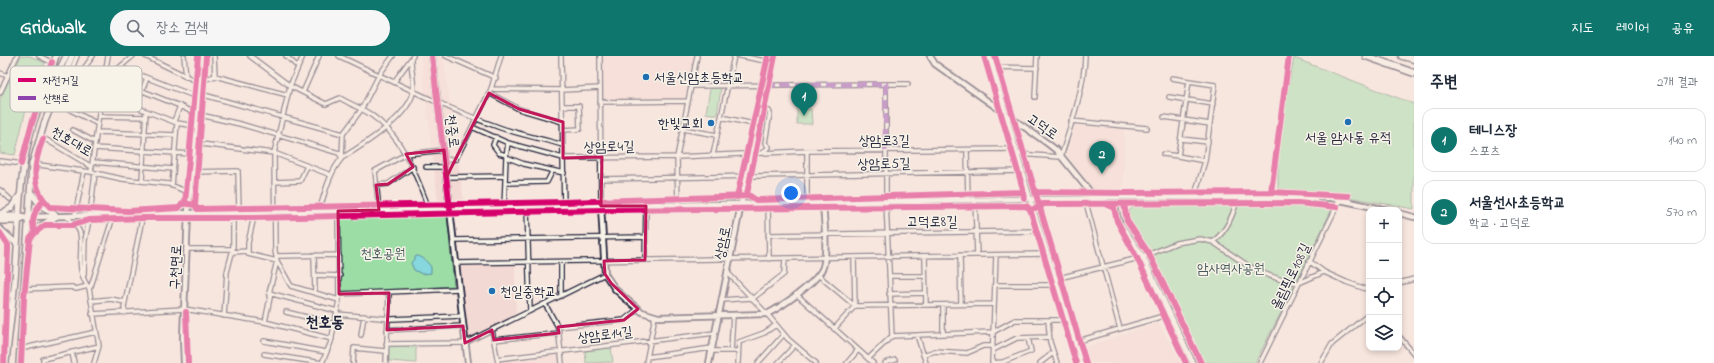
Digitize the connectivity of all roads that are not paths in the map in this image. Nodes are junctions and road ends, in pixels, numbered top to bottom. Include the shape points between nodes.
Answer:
1 (16, 56) edge
2 (39, 56) edge
3 (56, 56) edge
4 (66, 56) edge
5 (72, 56) edge
6 (77, 56) edge
7 (93, 56) edge
8 (108, 56) edge
9 (133, 56) edge
10 (145, 56) edge
11 (184, 56) edge
12 (201, 56) edge
13 (214, 56) edge
14 (250, 56) edge
15 (286, 56) edge
16 (303, 56) edge
17 (319, 56) edge
18 (339, 56) edge
19 (393, 56) edge
20 (432, 56) edge
21 (446, 56) edge
22 (501, 56) edge
23 (561, 56) edge
24 (600, 56) edge
25 (697, 56) edge
26 (734, 56) edge
27 (740, 56) edge
28 (771, 56) edge
29 (930, 56) edge
30 (989, 56) edge
31 (1037, 56) edge
32 (1085, 56) edge
33 (1366, 56) edge
34 (1402, 56) edge
35 (412, 58) edge
36 (1414, 59) edge
37 (53, 62) junction
38 (770, 62) junction
39 (12, 66) edge
40 (52, 66) edge
41 (62, 66) edge
42 (68, 66) edge
43 (74, 66) edge
44 (86, 66) edge
45 (106, 66) edge
46 (121, 66) edge
47 (992, 66) junction
48 (298, 67) junction
49 (1037, 68) junction
50 (10, 71) edge
51 (0, 73) edge
52 (1414, 73) edge
53 (379, 75) junction
54 (8, 76) junction
55 (142, 76) edge
56 (215, 76) junction
57 (186, 77) junction
58 (147, 78) junction
59 (496, 78) junction
60 (1172, 78) dead end
61 (1189, 81) junction
62 (198, 82) junction
63 (394, 82) junction
64 (886, 84) junction
65 (908, 84) dead end
66 (766, 85) junction
67 (290, 86) junction
68 (691, 86) junction
69 (727, 86) junction
70 (600, 88) junction
71 (562, 90) junction
72 (142, 91) joint
73 (490, 91) junction
74 (0, 92) edge
75 (303, 92) junction
76 (413, 92) junction
77 (197, 95) junction
78 (288, 95) junction
79 (1035, 97) dead end
80 (1169, 97) dead end
81 (1187, 100) junction
82 (688, 101) junction
83 (600, 102) junction
84 (438, 103) junction
85 (1213, 104) junction
86 (180, 106) junction
87 (562, 106) junction
88 (142, 108) edge
89 (761, 109) junction
90 (146, 110) junction
91 (361, 110) junction
92 (38, 112) edge
93 (49, 112) edge
94 (75, 112) edge
95 (100, 112) edge
96 (196, 114) junction
97 (1007, 115) junction
98 (99, 116) junction
99 (282, 116) junction
100 (146, 117) junction
101 (721, 117) junction
102 (1164, 117) dead end
103 (476, 118) junction
104 (1184, 120) junction
105 (1071, 121) junction
106 (176, 122) junction
107 (562, 122) junction
108 (98, 124) junction
109 (1210, 124) junction
110 (758, 125) junction
111 (195, 126) junction
112 (472, 126) junction
113 (386, 128) junction
114 (1147, 128) dead end
115 (682, 129) junction
116 (74, 130) dead end
117 (563, 130) junction
118 (97, 132) junction
119 (145, 134) junction
120 (343, 134) junction
121 (277, 135) junction
122 (717, 135) junction
123 (40, 136) junction
124 (176, 136) junction
125 (496, 137) junction
126 (1181, 139) junction
127 (95, 142) junction
128 (1208, 142) junction
129 (193, 143) junction
130 (508, 143) junction
131 (563, 145) junction
132 (94, 148) junction
133 (444, 150) junction
134 (885, 150) junction
135 (967, 150) junction
136 (144, 151) junction
137 (807, 151) junction
138 (1017, 151) junction
139 (763, 152) junction
140 (175, 153) junction
141 (274, 153) junction
142 (752, 153) junction
143 (192, 154) junction
144 (406, 154) junction
145 (1163, 154) dead end
146 (713, 155) junction
147 (506, 156) junction
148 (677, 156) junction
149 (1178, 156) junction
150 (602, 157) junction
151 (1061, 157) junction
152 (342, 158) junction
153 (563, 158) junction
154 (445, 160) junction
155 (0, 161) edge
156 (1206, 161) junction
157 (93, 162) junction
158 (23, 164) junction
159 (32, 164) junction
160 (143, 166) junction
161 (307, 166) junction
162 (92, 167) junction
163 (426, 167) dead end
164 (446, 167) junction
165 (413, 168) junction
166 (173, 169) junction
167 (84, 171) junction
168 (1022, 171) junction
169 (93, 172) junction
170 (191, 172) junction
171 (552, 172) junction
172 (968, 172) junction
173 (564, 173) junction
174 (885, 174) junction
175 (331, 175) junction
176 (747, 175) junction
177 (807, 175) junction
178 (506, 176) junction
179 (447, 177) junction
180 (677, 177) junction
181 (602, 179) junction
182 (142, 181) junction
183 (274, 182) junction
184 (505, 183) junction
185 (376, 185) junction
186 (172, 186) junction
187 (0, 190) edge
188 (30, 191) junction
189 (20, 194) junction
190 (189, 194) junction
191 (1095, 198) junction
192 (1194, 198) junction
193 (1238, 198) junction
194 (10, 199) dead end
195 (1030, 199) junction
196 (1085, 199) junction
197 (968, 200) junction
198 (975, 200) junction
199 (1340, 200) junction
200 (886, 202) junction
201 (807, 203) junction
202 (823, 203) junction
203 (741, 204) junction
204 (768, 204) junction
205 (678, 205) junction
206 (602, 206) junction
207 (646, 206) junction
208 (564, 207) junction
209 (1374, 207) edge
210 (504, 208) junction
211 (527, 208) junction
212 (428, 209) junction
213 (450, 209) junction
214 (379, 210) junction
215 (319, 211) junction
216 (338, 211) junction
217 (236, 212) junction
218 (255, 212) junction
219 (275, 212) junction
220 (188, 213) junction
221 (114, 214) junction
222 (143, 214) junction
223 (1402, 214) edge
224 (65, 215) junction
225 (75, 215) junction
226 (90, 215) junction
227 (57, 216) junction
228 (0, 217) edge
229 (1414, 217) edge
230 (28, 218) junction
231 (19, 219) junction
232 (0, 229) edge
233 (1040, 230) junction
234 (976, 232) junction
235 (887, 233) junction
236 (824, 234) junction
237 (768, 235) junction
238 (645, 237) junction
239 (602, 238) junction
240 (528, 239) junction
241 (27, 240) junction
242 (453, 240) junction
243 (1213, 242) junction
244 (17, 244) junction
245 (186, 249) junction
246 (232, 251) junction
247 (248, 251) junction
248 (339, 254) junction
249 (1048, 254) junction
250 (314, 255) junction
251 (977, 255) junction
252 (996, 255) junction
253 (925, 256) junction
254 (960, 256) junction
255 (888, 257) junction
256 (1142, 257) junction
257 (824, 258) junction
258 (854, 258) junction
259 (276, 259) junction
260 (730, 259) junction
261 (769, 259) junction
262 (785, 259) junction
263 (645, 260) junction
264 (604, 261) junction
265 (528, 262) junction
266 (560, 262) junction
267 (1309, 262) junction
268 (456, 264) junction
269 (1103, 267) junction
270 (728, 272) junction
271 (1324, 272) junction
272 (605, 274) junction
273 (315, 275) junction
274 (818, 275) junction
275 (340, 276) junction
276 (889, 276) junction
277 (925, 276) junction
278 (1055, 279) junction
279 (1414, 279) edge
280 (84, 282) junction
281 (1402, 282) edge
282 (1299, 283) junction
283 (995, 285) junction
284 (1057, 285) junction
285 (88, 287) junction
286 (23, 289) junction
287 (459, 289) junction
288 (1366, 289) edge
289 (389, 292) junction
290 (270, 293) junction
291 (315, 293) junction
292 (925, 293) junction
293 (339, 294) junction
294 (796, 294) junction
295 (889, 294) junction
296 (561, 296) junction
297 (751, 298) junction
298 (339, 300) junction
299 (721, 300) junction
300 (91, 301) junction
301 (125, 302) junction
302 (545, 304) junction
303 (961, 304) junction
304 (994, 304) junction
305 (926, 305) junction
306 (943, 305) junction
307 (855, 306) junction
308 (890, 306) junction
309 (184, 309) junction
310 (638, 309) junction
311 (530, 311) junction
312 (286, 312) dead end
313 (337, 312) junction
314 (125, 313) junction
315 (92, 314) junction
316 (767, 314) junction
317 (1170, 314) junction
318 (1368, 315) edge
319 (224, 316) junction
320 (364, 316) junction
321 (462, 316) junction
322 (655, 316) junction
323 (718, 316) junction
324 (733, 316) junction
325 (388, 318) junction
326 (1048, 320) junction
327 (1068, 320) junction
328 (265, 322) junction
329 (335, 324) junction
330 (776, 325) junction
331 (463, 326) junction
332 (558, 327) junction
333 (834, 328) junction
334 (1120, 329) junction
335 (387, 330) junction
336 (492, 330) junction
337 (96, 332) junction
338 (993, 332) junction
339 (559, 333) junction
340 (715, 333) junction
341 (784, 334) junction
342 (943, 334) junction
343 (361, 335) dead end
344 (917, 335) junction
345 (892, 336) junction
346 (1049, 337) junction
347 (1028, 338) junction
348 (332, 339) junction
349 (494, 340) junction
350 (651, 340) junction
351 (1402, 340) edge
352 (264, 341) dead end
353 (1075, 342) junction
354 (465, 343) junction
355 (386, 344) junction
356 (795, 345) junction
357 (99, 346) junction
358 (993, 348) junction
359 (20, 349) junction
360 (561, 350) junction
361 (711, 350) junction
362 (858, 350) junction
363 (385, 351) junction
364 (731, 351) junction
365 (738, 351) junction
366 (72, 352) junction
367 (326, 352) junction
368 (1053, 353) junction
369 (264, 354) dead end
370 (1414, 354) edge
371 (923, 355) junction
372 (647, 357) junction
373 (868, 359) junction
374 (895, 360) dead end
375 (498, 361) edge
376 (6, 363) edge
377 (19, 363) edge
378 (43, 363) edge
379 (74, 363) edge
380 (93, 363) edge
381 (184, 363) edge
382 (322, 363) edge
383 (353, 363) edge
384 (386, 363) edge
385 (468, 363) edge
386 (562, 363) edge
387 (646, 363) edge
388 (709, 363) edge
389 (738, 363) edge
390 (758, 363) edge
391 (778, 363) edge
392 (816, 363) edge
393 (847, 363) edge
394 (872, 363) edge
395 (885, 363) edge
396 (926, 363) edge
397 (992, 363) edge
398 (1040, 363) edge
399 (1057, 363) edge
400 (1081, 363) edge
401 (1193, 363) edge
402 (1260, 363) edge
403 (1321, 363) edge

1 - 39 street
2 - 37 street
3 - 37 main road
4 - 41 main road, 천호대로
5 - 42 main road, 천호대로
6 - 43 street
7 - 44 street
8 - 45 street
9 - 46 street
10 - 57 street
11 - 57 street
12 - 62 main road, 구천면로
13 - 56 street
14 - 67 street
15 - 48 street
16 - 48 street
17 - 75 street
18 - 53 street
19 - 53 street
20 - 84 main road, 천중로
21 - 59 street
22 - 59 street
23 - 71 street
24 - 70 street
25 - 68 street
26 - 69 street
27 - 38 street
28 - 38 main road, 상암로
29 - 97 main road, 고덕로 via 935,64
30 - 47 main road, 고덕로
31 - 49 street
32 - 105 street via 1078,101
33 - 52 highway
34 - 36 highway
35 - 63 street
35 - 76 street
37 - 40 main road
38 - 66 main road, 상암로
47 - 49 street
47 - 97 main road, 고덕로
48 - 67 street
49 - 79 street
50 - 54 street
51 - 54 street
53 - 63 street
53 - 91 street
54 - 74 street
55 - 58 street
56 - 62 street
56 - 78 street
57 - 62 street
58 - 72 street
58 - 77 street
59 - 73 street
60 - 61 street
61 - 81 street
61 - 85 street via 1215,84
62 - 77 main road, 구천면로
63 - 76 street
64 - 65 street
64 - 66 street
64 - 134 street
66 - 69 street
66 - 89 main road, 상암로
67 - 75 street
67 - 78 street
68 - 69 street
68 - 82 street
69 - 101 street
70 - 71 street
70 - 83 street
71 - 73 street
71 - 87 street
72 - 86 street
73 - 103 street
73 - 107 street via 519,109
75 - 91 street via 326,104 340,98
76 - 84 street
76 - 113 street via 410,102
77 - 96 main road, 구천면로
77 - 99 street
78 - 99 street
80 - 81 street
81 - 85 street
81 - 104 street
82 - 83 street
82 - 115 street
83 - 150 street
84 - 103 street
84 - 133 main road, 천중로
85 - 109 street
86 - 96 street
86 - 106 street
87 - 107 street
87 - 117 street via 579,106 580,128
88 - 90 street
89 - 110 main road, 상암로
89 - 139 street via 770,113 765,143 769,147
90 - 100 street
90 - 106 street
91 - 113 street via 370,114
91 - 120 street
92 - 158 main road, 천호대로
93 - 123 main road, 천호대로
94 - 108 street
95 - 98 street
96 - 111 main road, 구천면로
96 - 121 street
97 - 138 main road, 고덕로
97 - 151 main road, 고덕로 via 1047,143
98 - 100 street
98 - 108 street
99 - 120 street
99 - 121 street
100 - 119 street
101 - 110 street
101 - 122 street
102 - 104 street
103 - 112 street
103 - 131 street
104 - 109 street
104 - 126 street
105 - 114 street
105 - 151 street
106 - 111 street
106 - 124 street
107 - 117 street
108 - 118 street
109 - 128 street
110 - 142 main road, 상암로
111 - 129 main road, 구천면로
112 - 125 street, 상암로4길
112 - 154 street via 456,159
113 - 144 street
113 - 152 street
115 - 122 street
115 - 148 street
116 - 127 street
117 - 131 street
118 - 119 street
118 - 127 street
119 - 124 street
119 - 136 street
120 - 152 street
121 - 141 street
121 - 152 street via 339,154
122 - 146 street
123 - 159 main road, 천호대로
123 - 162 street, 천호대로
124 - 140 street
125 - 130 street, 상암로4길
125 - 147 street via 493,145 499,153
126 - 128 street
126 - 149 street
127 - 132 street
128 - 156 street
129 - 141 street
129 - 143 main road, 구천면로
130 - 147 street
130 - 153 street, 상암로4길
131 - 153 street
132 - 136 street
132 - 157 street
133 - 144 street
133 - 154 main road, 천중로
134 - 135 street, 상암로3길
134 - 137 street, 상암로3길
134 - 174 street
135 - 138 street, 상암로3길
135 - 172 street
136 - 140 street
136 - 160 street
137 - 139 street, 상암로3길
137 - 177 street
138 - 151 street, 상암로3길
138 - 168 main road, 고덕로
139 - 142 street, 상암로3길
140 - 143 street
140 - 166 street
141 - 161 street
141 - 183 street
142 - 146 street, 상암로4길
142 - 176 main road, 상암로
143 - 170 main road, 구천면로
144 - 165 street
144 - 185 street via 376,171
145 - 149 street
146 - 148 street, 상암로4길
147 - 171 street
147 - 178 street
148 - 150 street, 상암로4길
148 - 180 street
149 - 156 street
150 - 153 street, 상암로4길
150 - 181 street
151 - 191 main road, 고덕로
152 - 175 street
153 - 173 street
154 - 164 main road, 천중로
155 - 158 street
156 - 192 street
157 - 160 street
157 - 162 street
158 - 189 main road, 천호대로
159 - 167 street
159 - 188 main road, 천호대로
160 - 166 street
160 - 182 street
161 - 175 street
161 - 183 street via 300,181
162 - 169 street
163 - 164 street
164 - 179 main road, 천중로
165 - 185 street via 388,184
165 - 212 street
166 - 186 street
167 - 169 street
167 - 225 street
168 - 172 street, 상암로5길
168 - 195 main road, 고덕로
169 - 182 street
169 - 226 street
170 - 190 main road, 구천면로
170 - 217 street via 238,171
171 - 173 street
171 - 184 street via 547,182
172 - 174 street, 상암로5길
172 - 197 street
173 - 208 street
174 - 177 street, 상암로5길
174 - 200 street
175 - 215 street
176 - 177 street, 상암로5길
176 - 180 street, 상암로5길
176 - 203 main road, 상암로
177 - 201 street
178 - 179 street
178 - 184 street
179 - 213 main road, 천중로
180 - 181 street, 상암로5길
180 - 205 street
181 - 206 street
182 - 186 street
183 - 219 street
184 - 210 street
185 - 214 street
186 - 190 street
187 - 194 street
188 - 227 main road via 40,205
188 - 230 main road, 천호대로
189 - 228 main road via 11,208
189 - 231 main road, 천호대로
190 - 220 main road, 구천면로
191 - 192 main road
191 - 196 main road
191 - 256 main road via 1115,205 1118,220
192 - 193 main road
193 - 199 main road
193 - 243 street via 1229,225
195 - 196 main road
195 - 198 main road
195 - 233 main road, 고덕로
196 - 269 street
197 - 198 main road
197 - 200 main road
198 - 234 street
199 - 209 main road
199 - 267 street, 올림픽로108길
200 - 202 main road
200 - 235 street
201 - 202 main road
201 - 204 main road
202 - 236 main road
203 - 204 main road
203 - 205 main road
203 - 260 main road, 상암로
204 - 237 street
205 - 207 main road
206 - 207 main road
206 - 208 main road
206 - 239 main road
207 - 238 street
208 - 211 main road
210 - 211 main road
210 - 213 main road
211 - 240 street
212 - 213 main road
212 - 214 main road
213 - 242 main road, 천중로
214 - 216 main road
215 - 216 main road
215 - 219 main road
216 - 248 street
217 - 218 main road
217 - 220 main road
217 - 246 street
218 - 219 main road
218 - 247 street
219 - 259 street
220 - 222 main road
220 - 245 main road, 구천면로
221 - 222 main road
221 - 226 main road
221 - 285 street via 92,286
222 - 301 street
223 - 229 main road
224 - 225 main road
224 - 227 main road
224 - 280 street via 80,233 79,260
225 - 226 main road
226 - 280 street via 85,240
227 - 230 main road
227 - 241 main road via 39,227
228 - 231 main road
230 - 231 main road
230 - 241 main road, 천호대로
231 - 244 main road, 천호대로
232 - 244 main road
233 - 234 street, 고덕로8길
233 - 249 main road, 고덕로
234 - 235 street, 고덕로8길
234 - 251 street
235 - 236 street, 고덕로8길
235 - 255 street
236 - 237 street, 고덕로8길
236 - 257 main road
237 - 261 street
238 - 239 street
238 - 263 street
239 - 240 street
239 - 264 main road
240 - 242 street
240 - 265 street
241 - 286 main road, 천호대로
242 - 268 main road, 천중로
243 - 256 street via 1200,239 1185,240
243 - 282 street via 1265,274
244 - 376 main road, 천호대로
245 - 246 street
245 - 309 main road, 구천면로
246 - 247 street
246 - 319 street via 227,272
247 - 259 street via 248,254
248 - 250 street
248 - 275 street
249 - 252 street
249 - 278 main road, 고덕로
250 - 259 street
250 - 273 street
251 - 252 street
251 - 254 street
252 - 283 street
253 - 254 street
253 - 255 street
253 - 277 street
254 - 303 street
255 - 258 street
255 - 276 street
256 - 269 street
256 - 317 main road
257 - 258 street
257 - 262 street
257 - 274 main road via 823,267
258 - 307 street
259 - 290 street
259 - 291 street via 291,286
260 - 261 street
260 - 263 street
260 - 270 main road, 상암로
261 - 262 street
262 - 297 street via 784,274
263 - 264 street
264 - 266 street
264 - 272 main road
265 - 266 street
265 - 268 street
265 - 311 street
266 - 296 street
267 - 271 street
267 - 282 street, 올림픽로108길
268 - 287 main road, 천중로
269 - 278 street
269 - 334 street
270 - 297 street, 상암로
270 - 299 main road, 상암로
271 - 282 street
271 - 288 street
272 - 296 street
272 - 310 main road via 615,289
273 - 275 street
273 - 291 street
274 - 294 main road
274 - 307 street
275 - 293 street
276 - 277 street
276 - 295 street
277 - 292 street
278 - 284 main road, 고덕로
279 - 281 street
280 - 285 street
282 - 402 street, 올림픽로108길
283 - 284 street
283 - 304 street
284 - 327 main road, 고덕로
285 - 286 street
285 - 300 street
286 - 359 main road, 천호대로
287 - 289 street
287 - 321 main road, 천중로
289 - 293 street
289 - 325 street
290 - 313 street
290 - 328 street
291 - 298 street
292 - 295 street
292 - 305 street
293 - 298 street
294 - 316 main road
294 - 333 street
295 - 308 street
296 - 302 street
297 - 299 street
297 - 316 street, 상암로
298 - 313 street
299 - 323 main road, 상암로
300 - 301 street via 111,299
300 - 315 street
301 - 314 street
302 - 311 street
302 - 332 street
303 - 304 street
303 - 306 street
304 - 338 street
305 - 306 street
305 - 308 street
306 - 342 street
307 - 308 street
307 - 333 street
308 - 345 street
309 - 314 street
309 - 319 street
309 - 381 main road, 구천면로
310 - 322 main road
310 - 332 street via 624,320
311 - 336 street
312 - 329 street
313 - 320 street
313 - 329 street
314 - 315 street
315 - 337 street
316 - 324 main road
316 - 330 street, 상암로
317 - 334 street
317 - 401 main road
318 - 403 street via 1332,344
319 - 328 street
320 - 325 street
320 - 343 street
321 - 325 street
321 - 331 main road, 천중로
322 - 323 main road
322 - 350 street
323 - 324 main road
323 - 340 main road, 상암로
324 - 364 street
325 - 335 street
326 - 327 street
326 - 338 street via 1015,320
326 - 346 street
327 - 353 main road, 고덕로
328 - 348 street
329 - 348 street
330 - 341 street, 상암로
330 - 365 street via 764,333 738,342
331 - 335 street
331 - 354 main road, 천중로
332 - 339 street
333 - 362 street
334 - 353 street
335 - 355 street
336 - 349 street
336 - 354 street
337 - 357 street
337 - 359 street
338 - 342 street
338 - 358 street
339 - 349 street
339 - 360 street
340 - 350 street, 상암로14길
340 - 361 main road, 상암로
341 - 356 street, 상암로
341 - 390 street
342 - 344 street
344 - 345 street
344 - 371 street
345 - 373 street
346 - 347 street
346 - 368 street
347 - 358 street via 1017,338
347 - 397 street via 1031,351 1003,362
348 - 367 street
349 - 375 street
350 - 360 street, 상암로14길
350 - 372 street
351 - 370 street
352 - 367 street
353 - 400 main road, 고덕로
354 - 355 street
354 - 385 main road, 천중로
355 - 363 street
356 - 391 street
356 - 392 street, 상암로
357 - 366 street
357 - 380 street
358 - 371 street via 983,346 967,353 935,351
358 - 397 street
359 - 377 main road, 천호대로
360 - 375 street, 상암로14길
360 - 386 street
361 - 364 street
361 - 372 street
361 - 388 main road, 상암로
362 - 373 street
362 - 393 street
363 - 383 street via 354,348
363 - 384 street
364 - 365 street
365 - 389 street
366 - 378 street via 43,359
366 - 379 street
367 - 382 street
368 - 398 street
368 - 399 street
369 - 382 street
371 - 396 street
372 - 387 street
373 - 394 street
374 - 395 street

